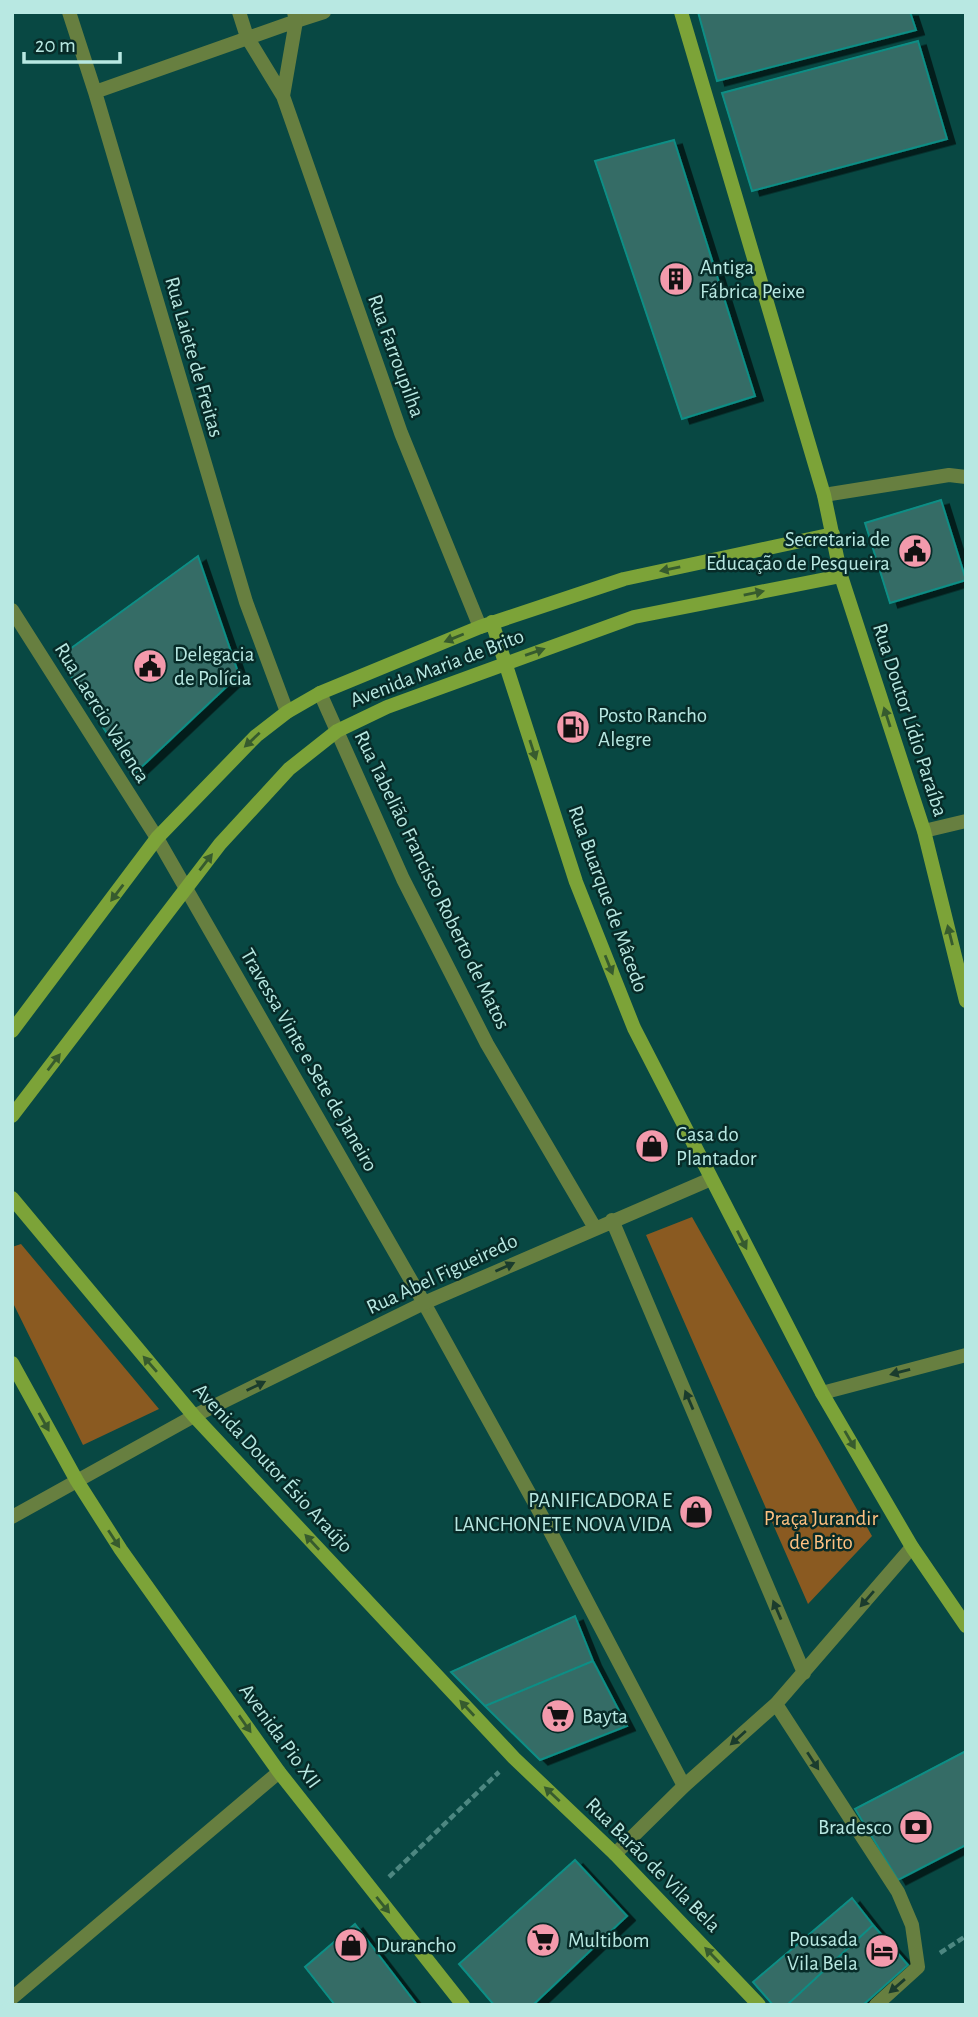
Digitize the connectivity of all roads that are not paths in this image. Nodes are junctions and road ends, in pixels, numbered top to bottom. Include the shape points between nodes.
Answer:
1 (69, 12) edge
2 (239, 12) edge
3 (324, 12) edge
4 (681, 12) edge
5 (295, 17) edge
6 (247, 37) junction
7 (95, 92) junction
8 (283, 96) junction
9 (966, 477) edge
10 (824, 495) junction
11 (833, 534) junction
12 (841, 576) junction
13 (12, 610) edge
14 (486, 625) junction
15 (505, 662) junction
16 (320, 693) junction
17 (287, 712) junction
18 (337, 731) junction
19 (966, 821) edge
20 (924, 831) junction
21 (157, 838) junction
22 (185, 889) junction
23 (966, 1001) edge
24 (12, 1031) edge
25 (12, 1116) edge
26 (711, 1179) junction
27 (12, 1198) edge
28 (612, 1220) junction
29 (595, 1228) junction
30 (424, 1303) junction
31 (966, 1355) edge
32 (12, 1363) edge
33 (822, 1393) junction
34 (194, 1416) junction
35 (76, 1481) junction
36 (12, 1517) edge
37 (912, 1547) junction
38 (966, 1626) edge
39 (804, 1673) junction
40 (776, 1704) junction
41 (514, 1758) joint
42 (279, 1772) junction
43 (684, 1786) junction
44 (615, 1853) junction
45 (12, 1998) edge
46 (463, 2005) edge
47 (759, 2005) edge
48 (876, 2005) edge

1 - 7 street, Rua Laiete de Freitas
2 - 6 street, Rua Farroupilha
3 - 5 street
4 - 10 main road, Rua Doutor Lídio Paraíba
5 - 6 street
5 - 8 street, Rua Farroupilha
6 - 7 street
6 - 8 street, Rua Farroupilha
7 - 17 street, Rua Laiete de Freitas via 246,602
8 - 14 street, Rua Farroupilha via 401,433
9 - 10 street via 949,475
10 - 11 main road, Rua Doutor Lídio Paraíba
11 - 12 main road, Rua Doutor Lídio Paraíba
11 -> 14 main road, Avenida Maria de Brito via 624,579
15 -> 12 main road, Avenida Maria de Brito via 634,617
20 -> 12 main road, Rua Doutor Lídio Paraíba
13 - 21 street, Rua Laercio Valenca
14 - 15 main road, Rua Buarque de Mâcedo
14 -> 16 main road, Avenida Maria de Brito
15 - 18 main road, Avenida Maria de Brito via 387,706
15 -> 26 main road, Rua Buarque de Mâcedo via 595,931 634,1028
16 - 17 main road, Avenida Maria de Brito
16 - 18 street, Rua Tabelião Francisco Roberto de Matos
17 -> 21 main road, Avenida Maria de Brito via 256,736
22 -> 18 main road, Avenida Maria de Brito via 289,769
18 - 29 street, Rua Tabelião Francisco Roberto de Matos via 403,879 481,1032
19 - 20 street
23 -> 20 main road, Rua Doutor Lídio Paraíba
21 - 22 street, Travessa Vinte e Sete de Janeiro
21 -> 24 main road, Avenida Maria de Brito
25 -> 22 main road, Avenida Maria de Brito
22 - 30 street, Travessa Vinte e Sete de Janeiro
26 - 28 street, Rua Abel Figueiredo
26 -> 33 main road
34 -> 27 main road, Avenida Doutor Ésio Araújo
28 - 29 street, Rua Abel Figueiredo
39 -> 28 street
30 -> 29 street, Rua Abel Figueiredo
34 -> 30 street, Rua Abel Figueiredo
30 - 43 street, Travessa Vinte e Sete de Janeiro
31 -> 33 street
32 -> 35 main road
33 -> 37 main road
34 - 35 street, Rua Abel Figueiredo
41 -> 34 main road, Avenida Doutor Ésio Araújo
35 - 36 street, Rua Abel Figueiredo
35 -> 42 main road, Avenida Pio XII
37 - 38 main road
37 -> 39 street
39 - 40 street
40 -> 43 street
40 -> 48 street via 898,1892 912,1924 918,1967
44 -> 41 main road, Rua Barão de Vila Bela
42 - 45 street
42 -> 46 main road, Avenida Pio XII
43 - 44 street
47 -> 44 main road, Rua Barão de Vila Bela

